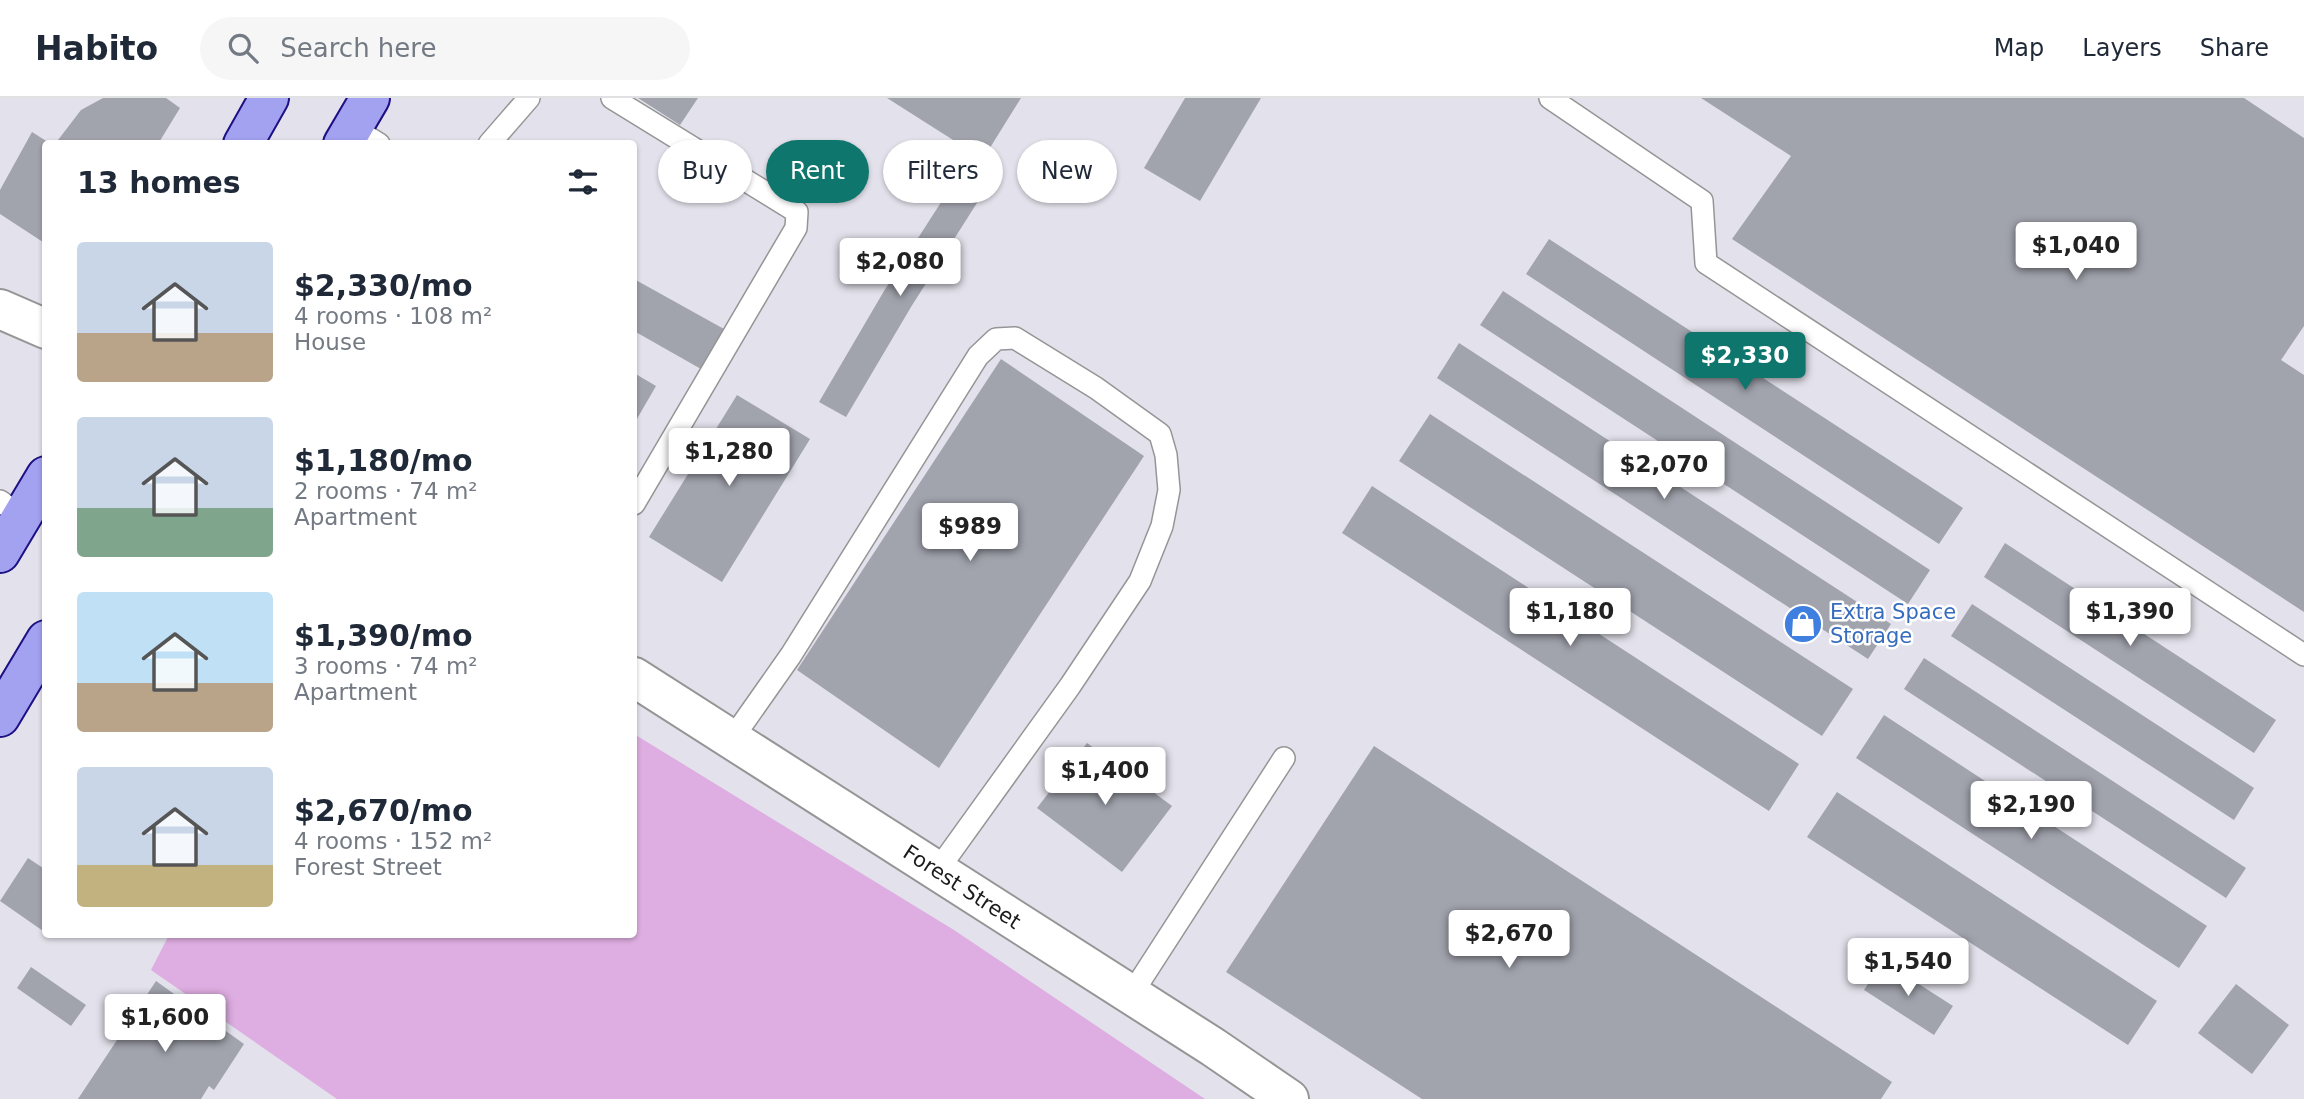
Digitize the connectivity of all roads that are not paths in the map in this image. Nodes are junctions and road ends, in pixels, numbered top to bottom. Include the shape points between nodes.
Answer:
1 (270, 98) edge
2 (529, 98) edge
3 (612, 98) edge
4 (1550, 98) edge
5 (245, 140) edge
6 (492, 140) edge
7 (0, 309) edge
8 (42, 327) edge
9 (42, 480) edge
10 (637, 499) edge
11 (11, 509) edge
12 (0, 553) edge
13 (42, 647) edge
14 (2304, 654) edge
15 (637, 679) edge
16 (0, 717) edge
17 (732, 739) junction
18 (1284, 758) dead end
19 (937, 871) junction
20 (1131, 995) junction
21 (1290, 1099) edge

1 - 5 main road
2 - 6 lane
3 - 10 lane via 797,212 796,228
4 - 14 lane via 1702,201 1706,263
7 - 8 street
9 - 11 main road
11 - 12 main road
13 - 16 main road
15 - 17 street, Forest Street
17 - 19 street, Forest Street
17 - 19 lane via 791,655 978,356 996,339 1015,338 1096,388 1160,434 1169,490 1162,526 1139,581
18 - 20 lane
19 - 20 street, Forest Street
20 - 21 street, Forest Street

